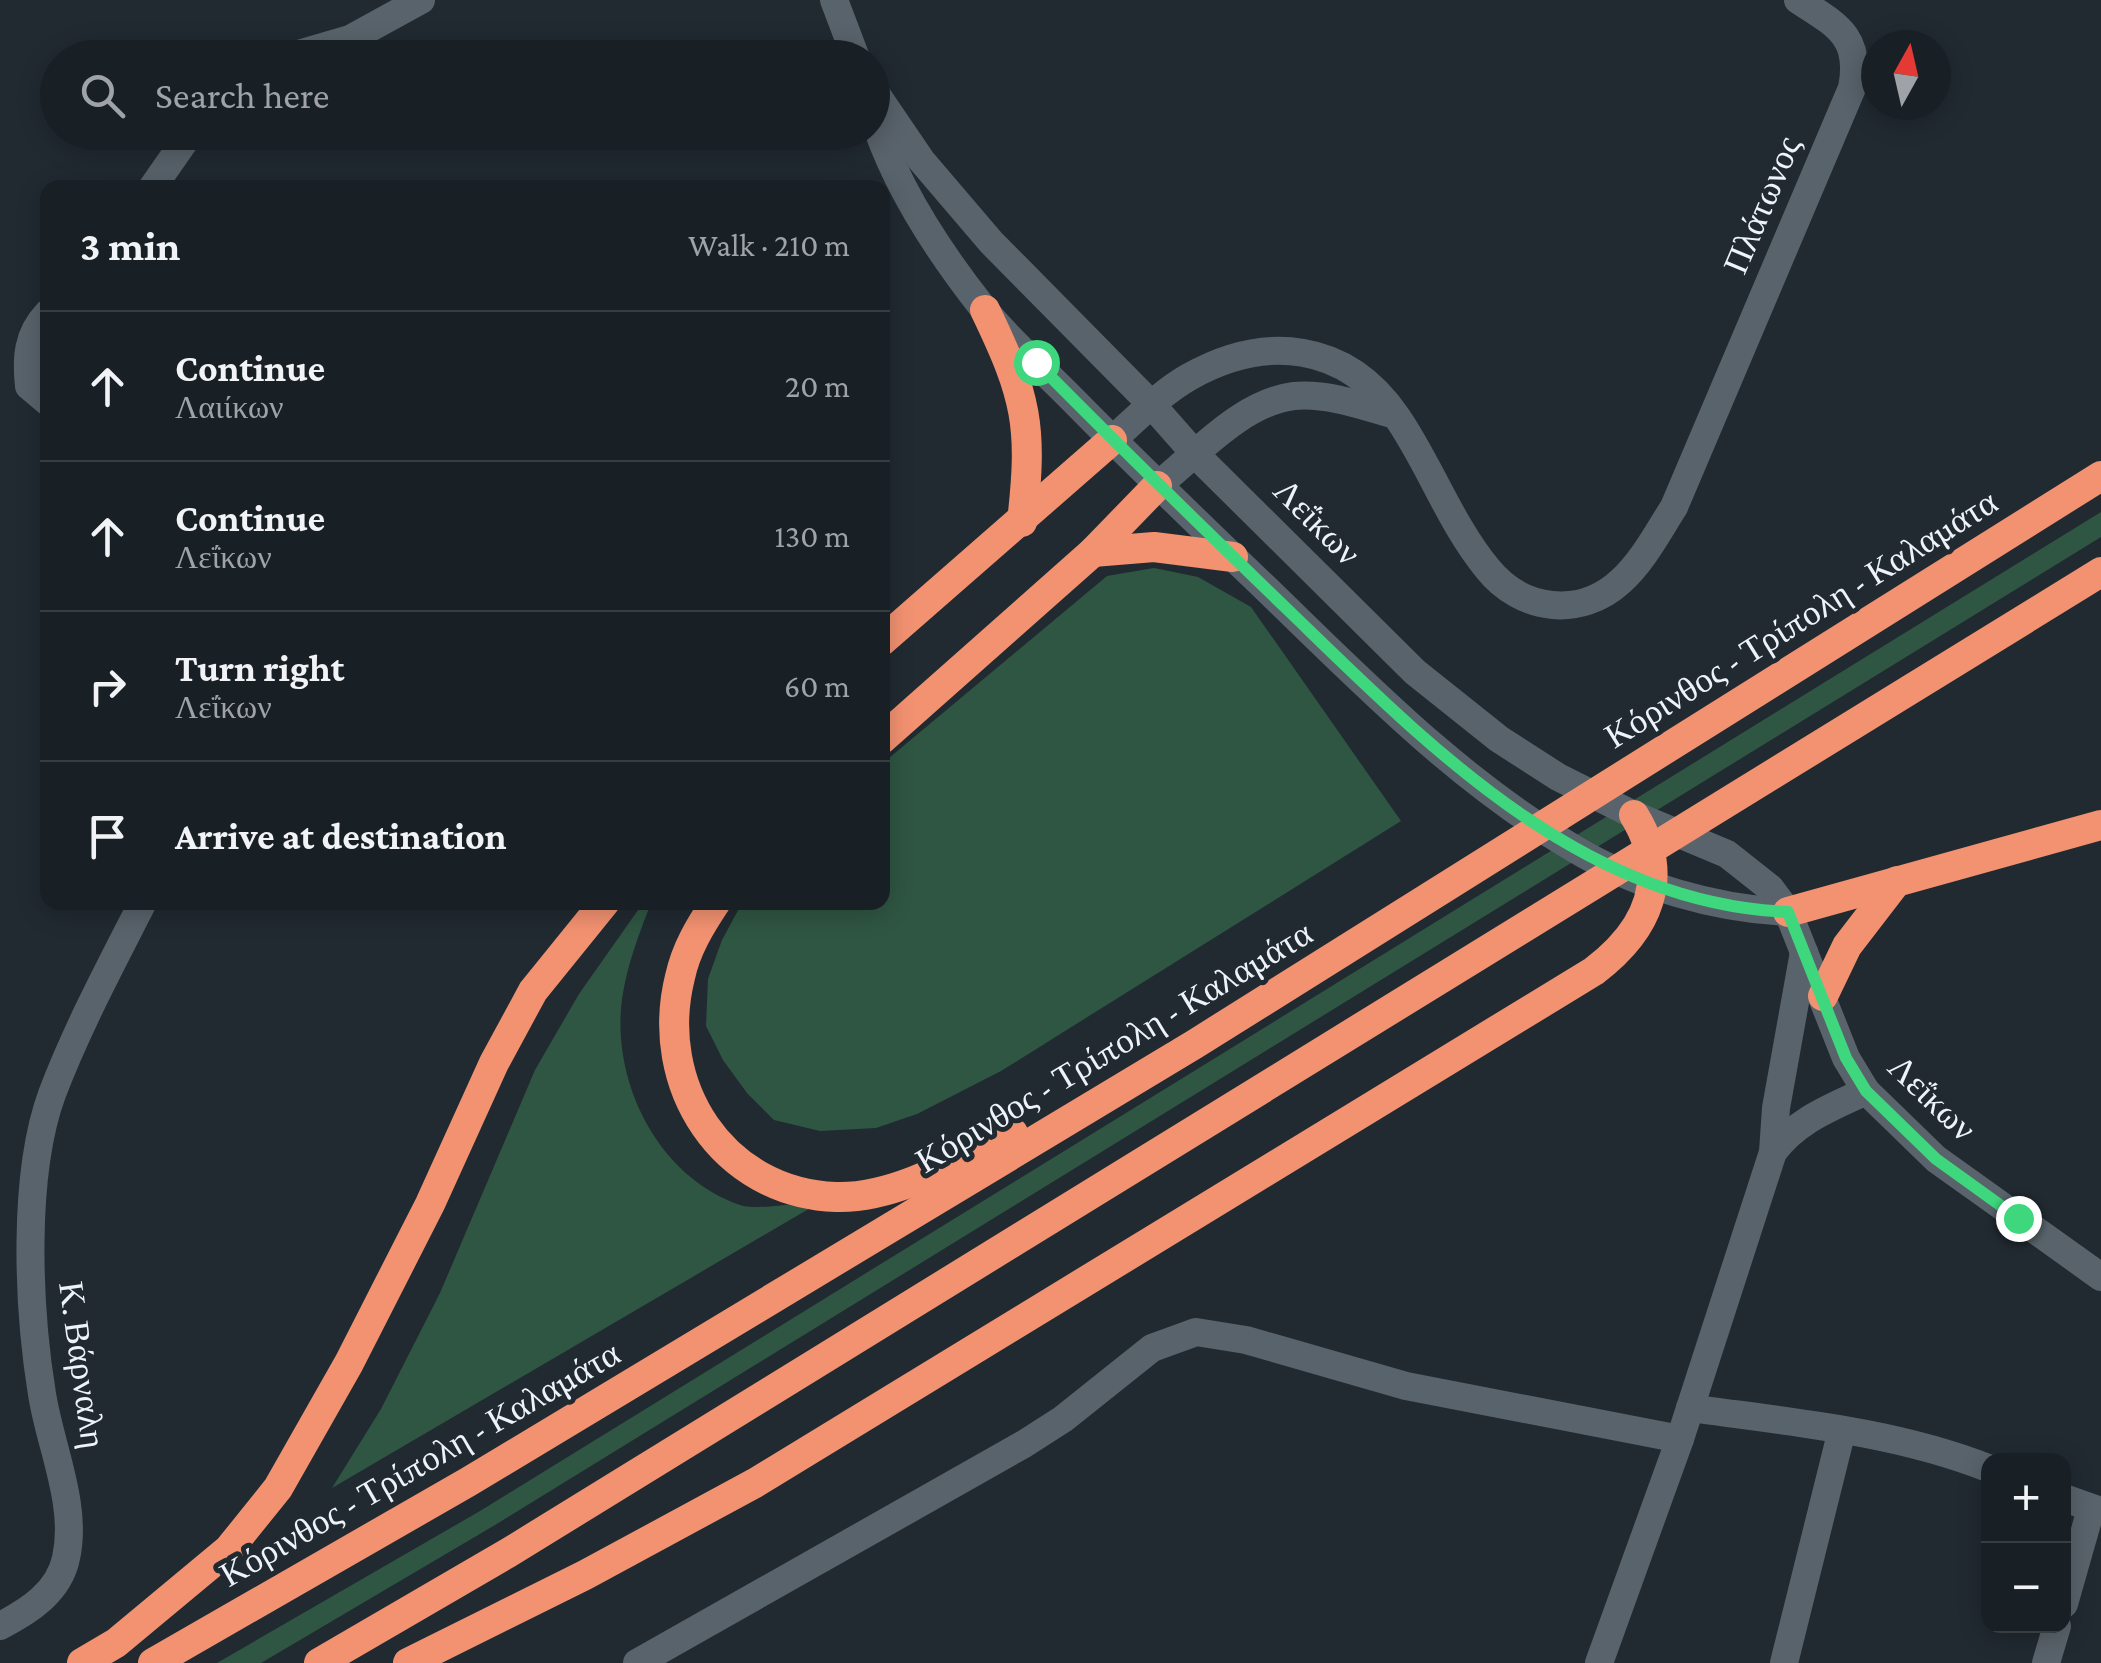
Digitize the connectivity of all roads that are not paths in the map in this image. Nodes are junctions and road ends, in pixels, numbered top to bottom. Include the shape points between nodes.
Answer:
1 (421, 0) edge
2 (834, 0) edge
3 (1798, 0) edge
4 (347, 40) edge
5 (849, 40) edge
6 (890, 114) edge
7 (179, 150) edge
8 (888, 150) edge
9 (158, 180) edge
10 (985, 310) junction
11 (40, 322) edge
12 (40, 395) edge
13 (1151, 404) junction
14 (1396, 416) junction
15 (1112, 440) junction
16 (1196, 455) junction
17 (2101, 476) edge
18 (1157, 486) junction
19 (1022, 522) junction
20 (1093, 552) junction
21 (1233, 557) junction
22 (2101, 572) edge
23 (890, 634) edge
24 (890, 732) edge
25 (1634, 815) junction
26 (2101, 825) edge
27 (1898, 882) junction
28 (1652, 883) junction
29 (140, 910) edge
30 (599, 910) edge
31 (711, 910) edge
32 (1788, 912) junction
33 (1804, 952) junction
34 (1822, 996) junction
35 (1196, 1044) junction
36 (1866, 1091) junction
37 (1773, 1152) junction
38 (2101, 1278) edge
39 (1690, 1408) junction
40 (1842, 1430) junction
41 (1680, 1439) junction
42 (1981, 1465) edge
43 (2071, 1501) edge
44 (2096, 1510) edge
45 (2071, 1583) edge
46 (0, 1626) edge
47 (2055, 1633) edge
48 (82, 1663) edge
49 (153, 1663) edge
50 (319, 1663) edge
51 (408, 1663) edge
52 (637, 1663) edge
53 (1599, 1663) edge
54 (1784, 1663) edge
55 (2046, 1663) edge

1 - 4 street
2 - 5 street
3 - 14 street, Πλάτωνος via 1850,42 1852,88 1674,507 1620,582 1591,601 1566,607 1513,593 1488,571
6 - 13 street, Λεΐκων via 954,200
7 - 9 street
8 - 10 street via 924,223
10 - 15 street
10 - 19 highway via 1026,415
11 - 12 street via 26,356 29,386
13 - 14 street, Πλάτωνος via 1218,362 1288,350 1322,356 1357,374
13 - 15 street, Πλάτωνος
13 - 16 street, Λεΐκων
14 - 16 street via 1293,396 1229,426
15 - 18 street
15 - 19 highway
16 - 18 street
16 - 25 street, Λεΐκων via 1416,672 1499,739
17 - 35 highway, Κόρινθος - Τρίπολη - Καλαμάτα
18 - 20 highway
18 - 21 street
19 - 23 highway
20 - 21 highway via 1154,547
20 - 24 highway
21 - 28 street via 1450,762 1576,850
22 - 50 highway via 508,1554
25 - 28 highway via 1646,834
25 - 32 street, Λεΐκων via 1727,854
26 - 27 highway
27 - 32 highway
27 - 34 highway via 1847,946
28 - 32 street via 1727,906
28 - 51 highway via 1640,926 1615,955 1558,994 754,1483
29 - 46 street, Κ. Βάρναλη via 51,1096 34,1179 35,1328 66,1510 66,1558 45,1597
30 - 48 highway via 525,1006 349,1363 278,1488 229,1549 116,1644
31 - 35 highway via 679,978 678,1063 690,1103 714,1142 772,1185 839,1197 904,1183
32 - 33 street, Λεΐκων
33 - 34 street, Λεΐκων
33 - 37 street
34 - 36 street, Λεΐκων
35 - 49 highway, Κόρινθος - Τρίπολη - Καλαμάτα via 468,1482
36 - 37 street via 1810,1117
36 - 38 street, Λεΐκων via 1936,1159
37 - 39 street
39 - 40 street
39 - 41 street
40 - 42 street
40 - 54 street
41 - 52 street via 1406,1386 1196,1332 1152,1348 1024,1444
41 - 53 street
43 - 44 street
44 - 45 street
47 - 55 street

